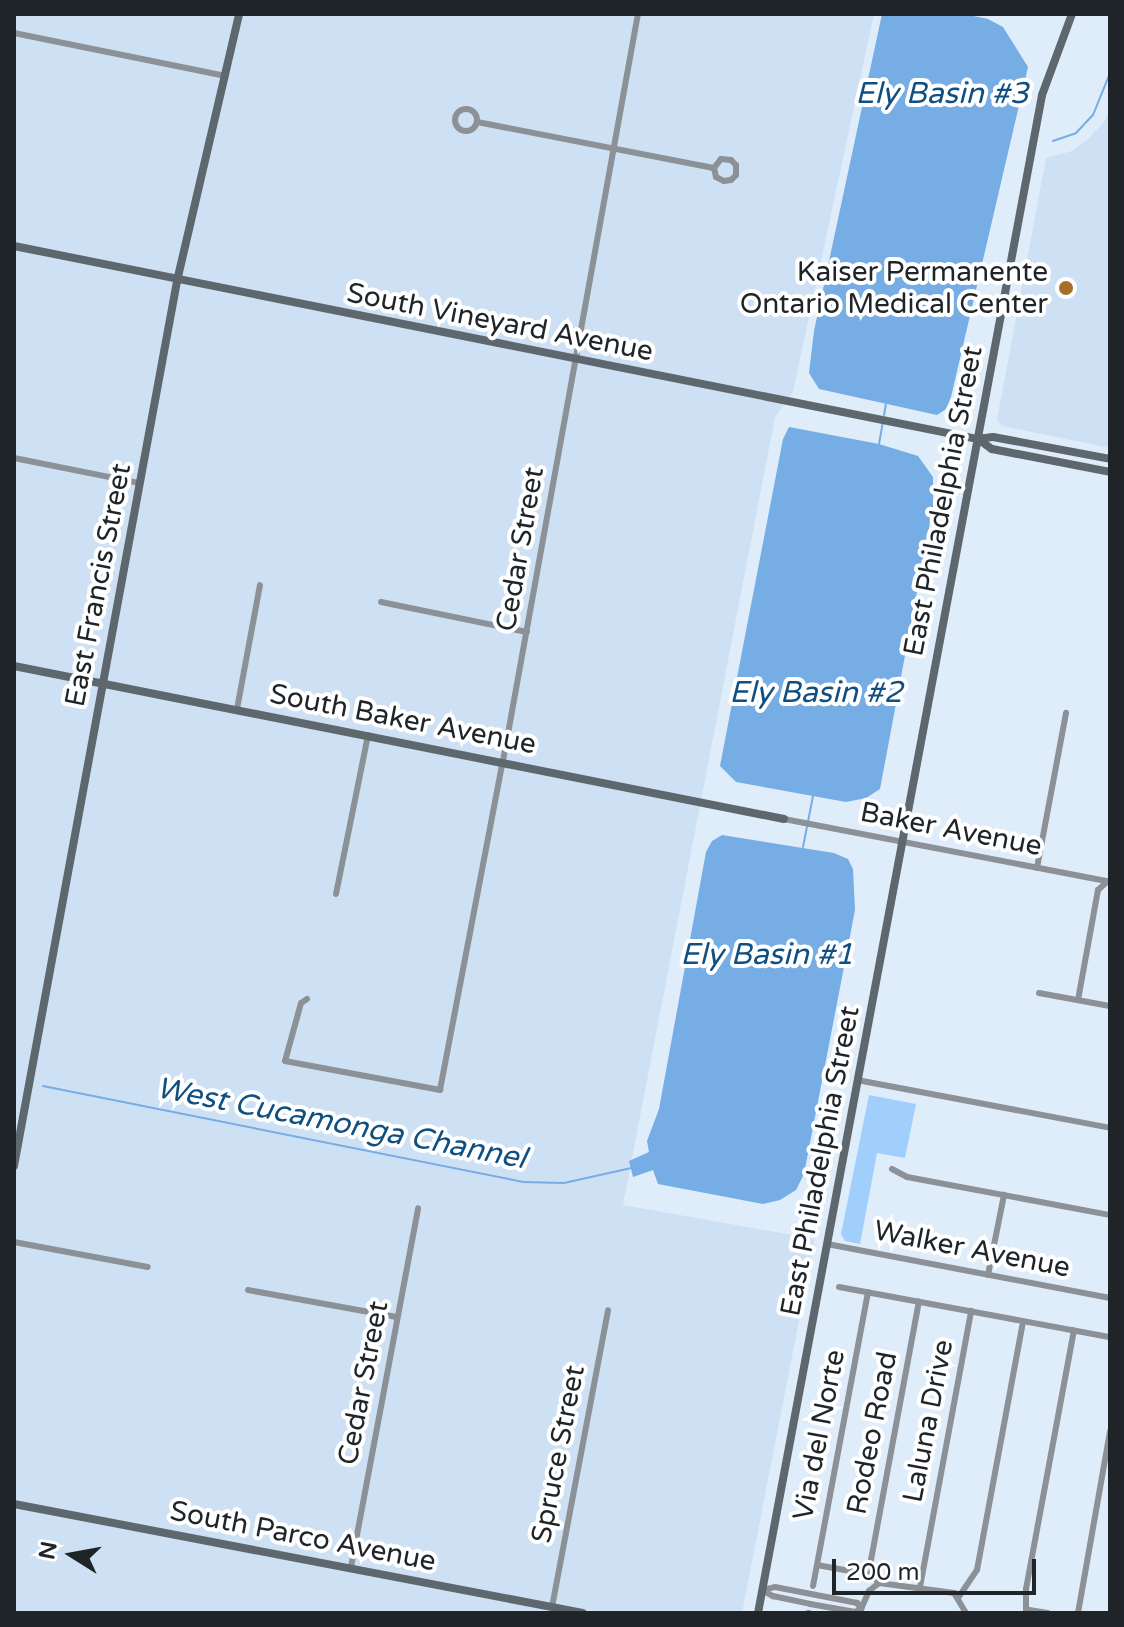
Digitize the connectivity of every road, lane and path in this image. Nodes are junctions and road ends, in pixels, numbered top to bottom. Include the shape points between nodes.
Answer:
1 (239, 14) edge
2 (638, 14) edge
3 (1072, 14) edge
4 (14, 33) edge
5 (226, 76) junction
6 (477, 122) dead end
7 (614, 148) junction
8 (714, 168) dead end
9 (14, 246) edge
10 (177, 281) junction
11 (576, 358) junction
12 (977, 439) junction
13 (14, 458) edge
14 (1110, 459) edge
15 (1110, 472) edge
16 (139, 483) junction
17 (260, 585) dead end
18 (381, 602) dead end
19 (527, 632) junction
20 (14, 666) edge
21 (101, 683) junction
22 (237, 709) junction
23 (1066, 713) dead end
24 (368, 735) junction
25 (503, 761) junction
26 (784, 819) joint
27 (902, 843) junction
28 (1037, 868) junction
29 (1109, 881) edge
30 (336, 894) dead end
31 (1039, 993) dead end
32 (307, 999) dead end
33 (1078, 1000) junction
34 (1110, 1006) edge
35 (857, 1080) junction
36 (1110, 1128) edge
37 (14, 1166) edge
38 (892, 1169) dead end
39 (1004, 1195) junction
40 (418, 1208) dead end
41 (1110, 1215) edge
42 (14, 1242) edge
43 (827, 1244) junction
44 (148, 1267) dead end
45 (988, 1275) junction
46 (839, 1287) dead end
47 (248, 1290) dead end
48 (868, 1292) junction
49 (1110, 1298) edge
50 (919, 1301) junction
51 (608, 1310) dead end
52 (971, 1311) junction
53 (397, 1317) junction
54 (1023, 1321) junction
55 (1074, 1330) junction
56 (1110, 1337) edge
57 (1110, 1431) edge
58 (14, 1504) edge
59 (817, 1565) junction
60 (351, 1567) junction
61 (872, 1575) junction
62 (879, 1583) junction
63 (813, 1586) dead end
64 (920, 1587) junction
65 (762, 1590) junction
66 (958, 1598) junction
67 (552, 1607) junction
68 (862, 1611) edge
69 (1028, 1611) edge
70 (583, 1613) edge
71 (758, 1613) edge
72 (966, 1613) edge
73 (1048, 1613) edge
74 (1078, 1613) edge

1 - 5 street, East Francis Street
2 - 7 street, Cedar Street
3 - 12 street, East Philadelphia Street via 1042,95
4 - 5 street
5 - 10 street, East Francis Street
6 - 7 street
7 - 8 street
7 - 11 street, Cedar Street
9 - 10 street, South Vineyard Avenue
10 - 11 street, South Vineyard Avenue
10 - 16 street, East Francis Street
11 - 12 street, South Vineyard Avenue
11 - 19 street, Cedar Street
12 - 14 street, South Vineyard Avenue via 993,437
12 - 15 street, South Vineyard Avenue via 992,449
12 - 27 street, East Philadelphia Street
13 - 16 street
16 - 21 street, East Francis Street
17 - 22 street
18 - 19 street
19 - 25 street, Cedar Street
20 - 21 street, South Baker Avenue
21 - 22 street, South Baker Avenue
21 - 37 street, East Francis Street
22 - 24 street, South Baker Avenue
23 - 28 street
24 - 25 street, South Baker Avenue
24 - 30 street
25 - 26 street, South Baker Avenue
25 - 32 street, Cedar Street via 440,1090 285,1061 301,1003
26 - 27 street, Baker Avenue
27 - 28 street, Baker Avenue
27 - 35 street, East Philadelphia Street
28 - 29 street, Baker Avenue
29 - 33 street via 1098,890
31 - 33 street
33 - 34 street
35 - 36 street
35 - 43 street, East Philadelphia Street
38 - 39 street via 907,1177
39 - 41 street
39 - 45 street
40 - 53 street, Cedar Street
42 - 44 street
43 - 45 street, Walker Avenue
43 - 65 street, East Philadelphia Street
45 - 49 street, Walker Avenue
46 - 48 street
47 - 53 street
48 - 50 street
48 - 59 street, Via del Norte
50 - 52 street
50 - 61 street, Rodeo Road
51 - 67 street, Spruce Street
52 - 54 street
52 - 64 street, Laluna Drive
53 - 60 street, Cedar Street
54 - 55 street
54 - 66 street via 977,1570
55 - 56 street
55 - 69 street via 1026,1589
57 - 74 street
58 - 60 street, South Parco Avenue
59 - 61 street
59 - 63 street, Via del Norte
60 - 67 street, South Parco Avenue
61 - 62 street
62 - 64 street
62 - 68 street via 869,1591
64 - 66 street
65 - 68 street
65 - 71 street, East Philadelphia Street
66 - 72 street
67 - 70 street, South Parco Avenue
69 - 73 street

